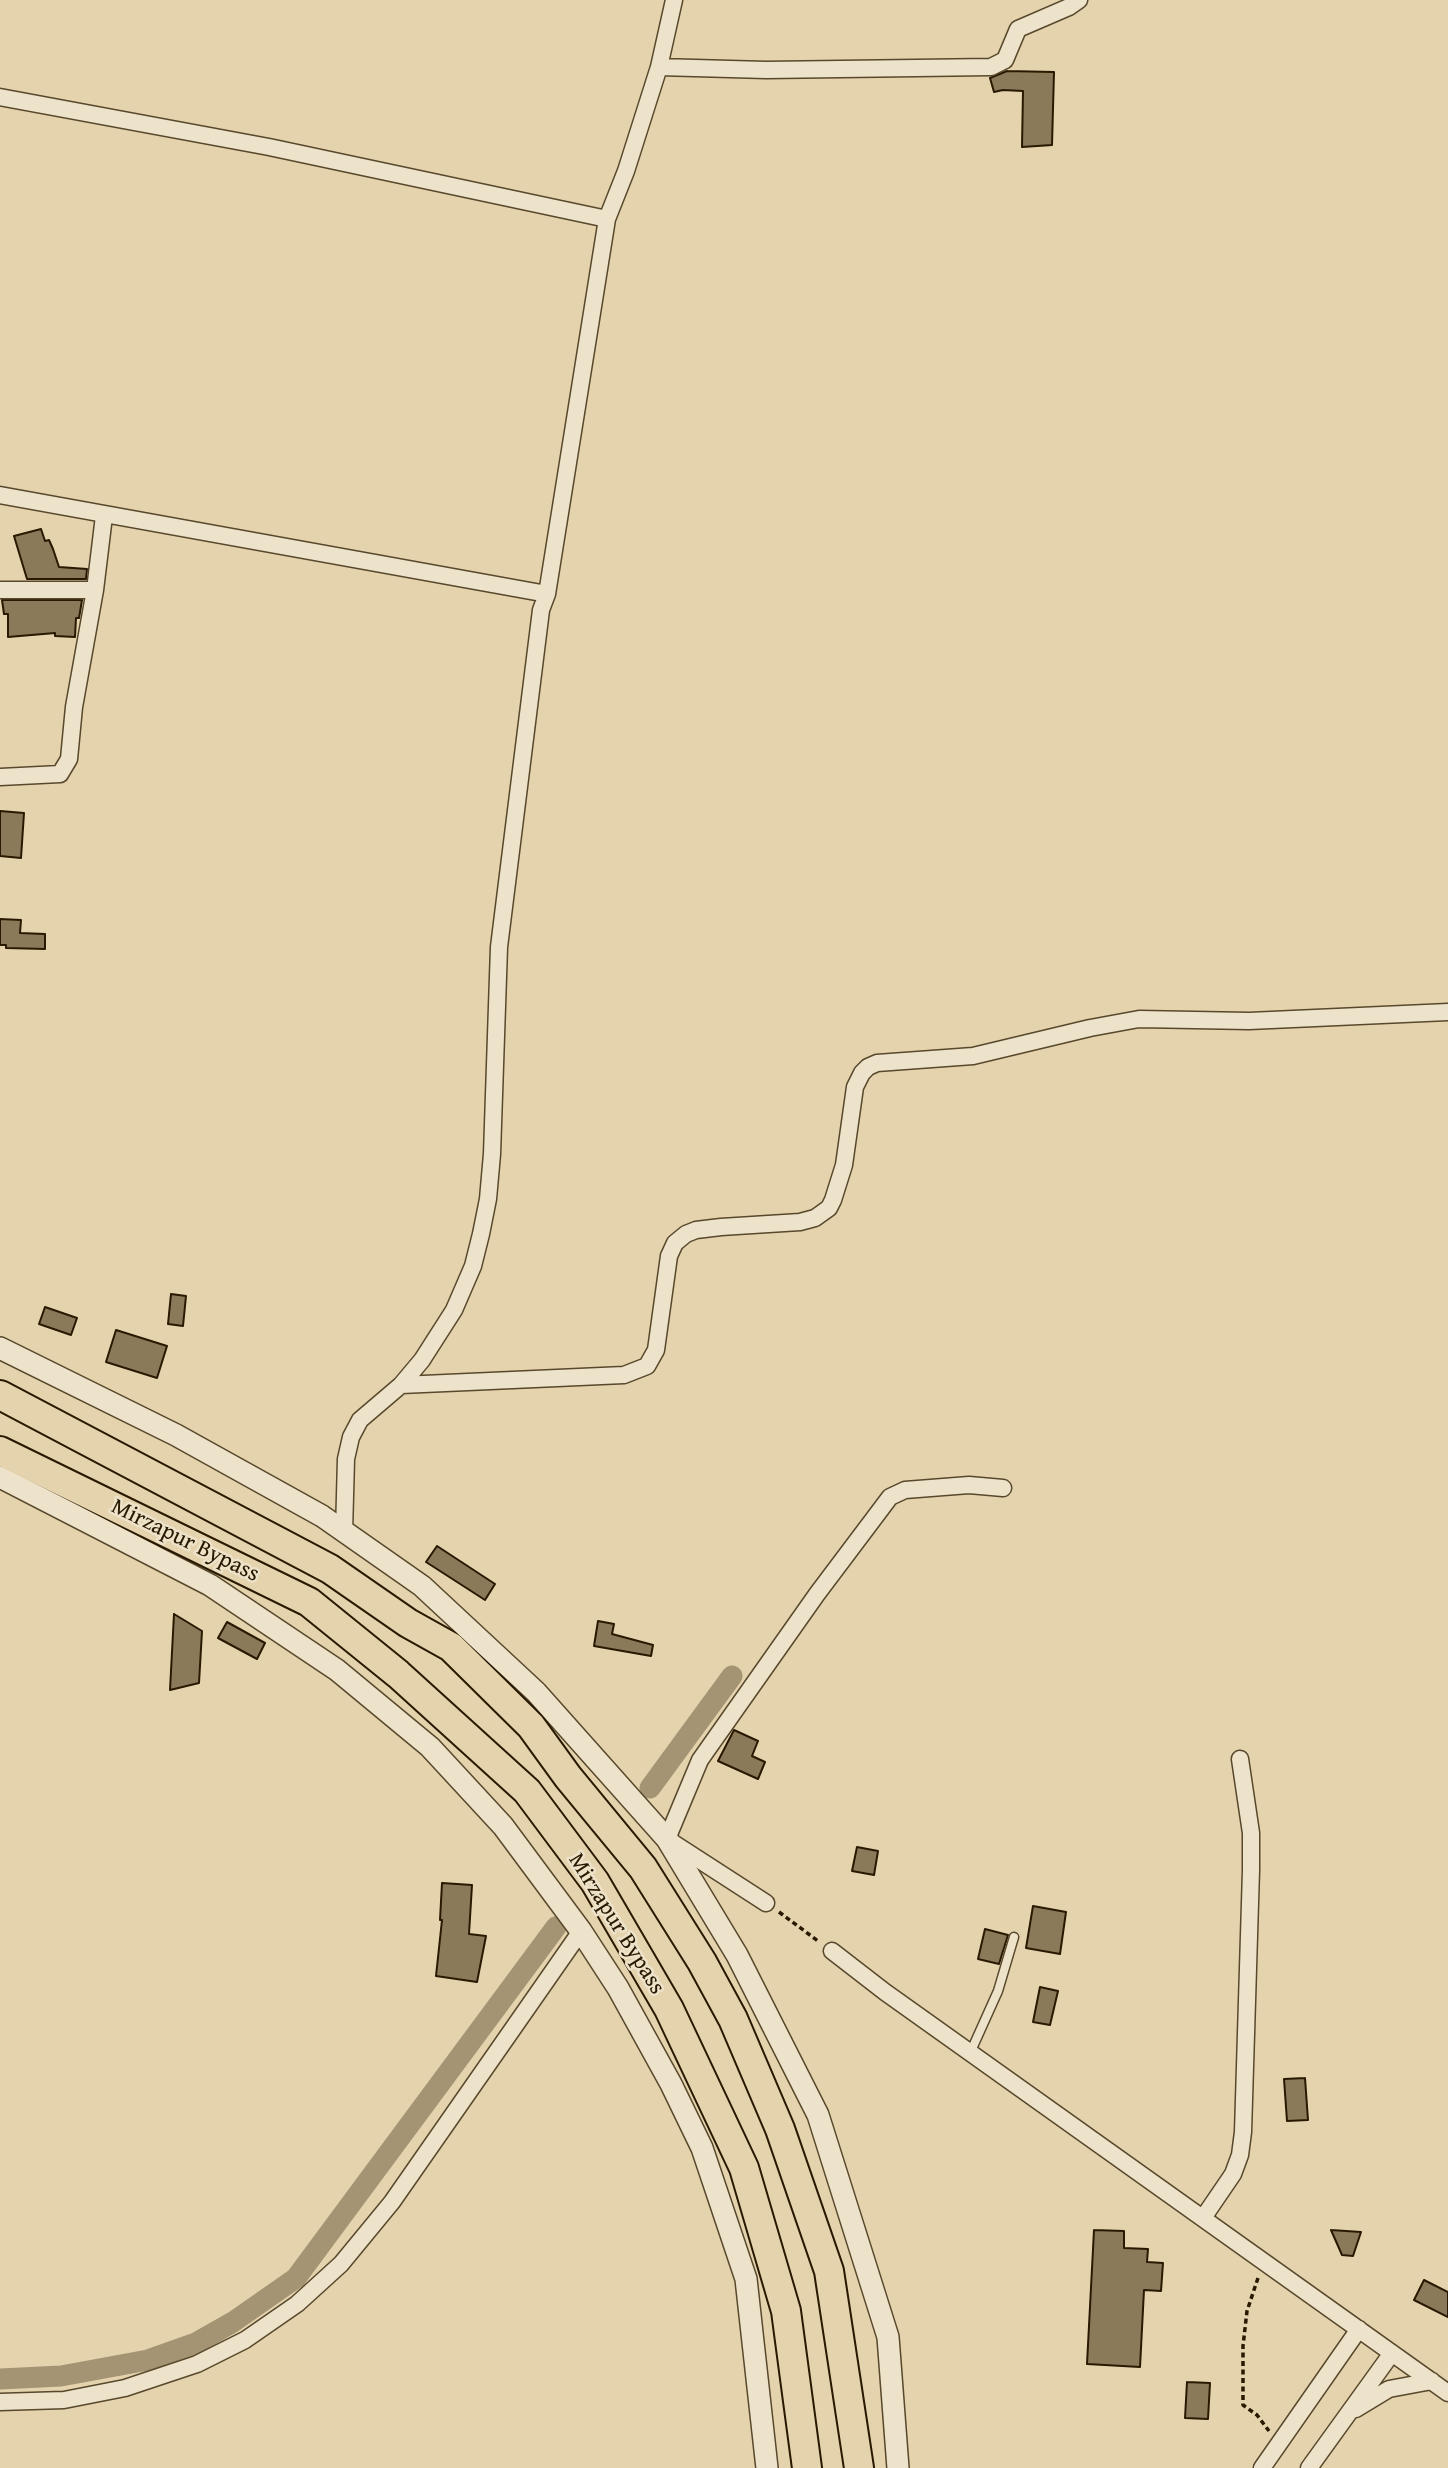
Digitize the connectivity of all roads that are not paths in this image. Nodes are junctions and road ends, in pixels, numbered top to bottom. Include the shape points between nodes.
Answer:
1 (674, 0) edge
2 (1079, 0) edge
3 (659, 67) junction
4 (0, 97) edge
5 (607, 219) junction
6 (0, 495) edge
7 (104, 516) junction
8 (0, 590) edge
9 (95, 590) junction
10 (547, 594) junction
11 (0, 777) edge
12 (1448, 1012) edge
13 (0, 1348) edge
14 (401, 1385) junction
15 (0, 1395) edge
16 (0, 1451) edge
17 (0, 1477) edge
18 (1003, 1488) dead end
19 (344, 1532) junction
20 (1240, 1759) dead end
21 (667, 1839) junction
22 (766, 1903) road end
23 (581, 1931) junction
24 (1014, 1937) dead end
25 (832, 1951) road end
26 (971, 2051) junction
27 (1203, 2218) junction
28 (1359, 2329) junction
29 (1392, 2353) junction
30 (1432, 2381) junction
31 (1448, 2393) edge
32 (0, 2402) edge
33 (1347, 2415) junction
34 (767, 2468) edge
35 (807, 2468) edge
36 (859, 2468) edge
37 (898, 2468) edge
38 (1262, 2468) edge
39 (1309, 2468) edge

1 - 3 street
2 - 3 street via 1018,29 1005,60 991,66
3 - 5 street
4 - 5 street via 269,147
5 - 10 street
6 - 7 street
7 - 9 street
7 - 10 street
8 - 9 street
9 - 11 street via 65,769 53,776
10 - 14 street via 541,610 499,947 492,1154 485,1211 473,1266 454,1310
12 - 14 street via 1249,1021 1139,1019 973,1056 877,1063 862,1073 855,1087 844,1165 829,1208 800,1222 696,1230 675,1243 668,1256 656,1350 647,1366 624,1376
13 - 19 street via 176,1435
14 - 19 street via 359,1420 351,1437
15 - 36 highway via 330,1569 451,1647 531,1726 643,1868 733,2019 780,2129 829,2271
16 - 35 highway, Mirzapur Bypass via 309,1602 398,1674 527,1791 602,1894 668,2009 744,2168 786,2311
17 - 23 street via 210,1585 337,1670 430,1747 503,1826
18 - 21 street via 969,1485 905,1490 890,1497 700,1760
19 - 21 street via 422,1586 536,1692
20 - 27 street via 1251,1833 1243,2132 1233,2174
21 - 22 street
21 - 37 street via 737,1955 817,2115 888,2337
23 - 32 street via 392,2202 341,2264 297,2304 245,2340 197,2364 125,2388 64,2400
23 - 34 street via 671,2084 702,2148 746,2279
24 - 26 lane via 998,1991
25 - 26 street
26 - 27 street
27 - 28 street
28 - 29 street
28 - 38 street
29 - 30 street
29 - 33 street
30 - 31 street
30 - 33 street via 1389,2389
33 - 39 street

